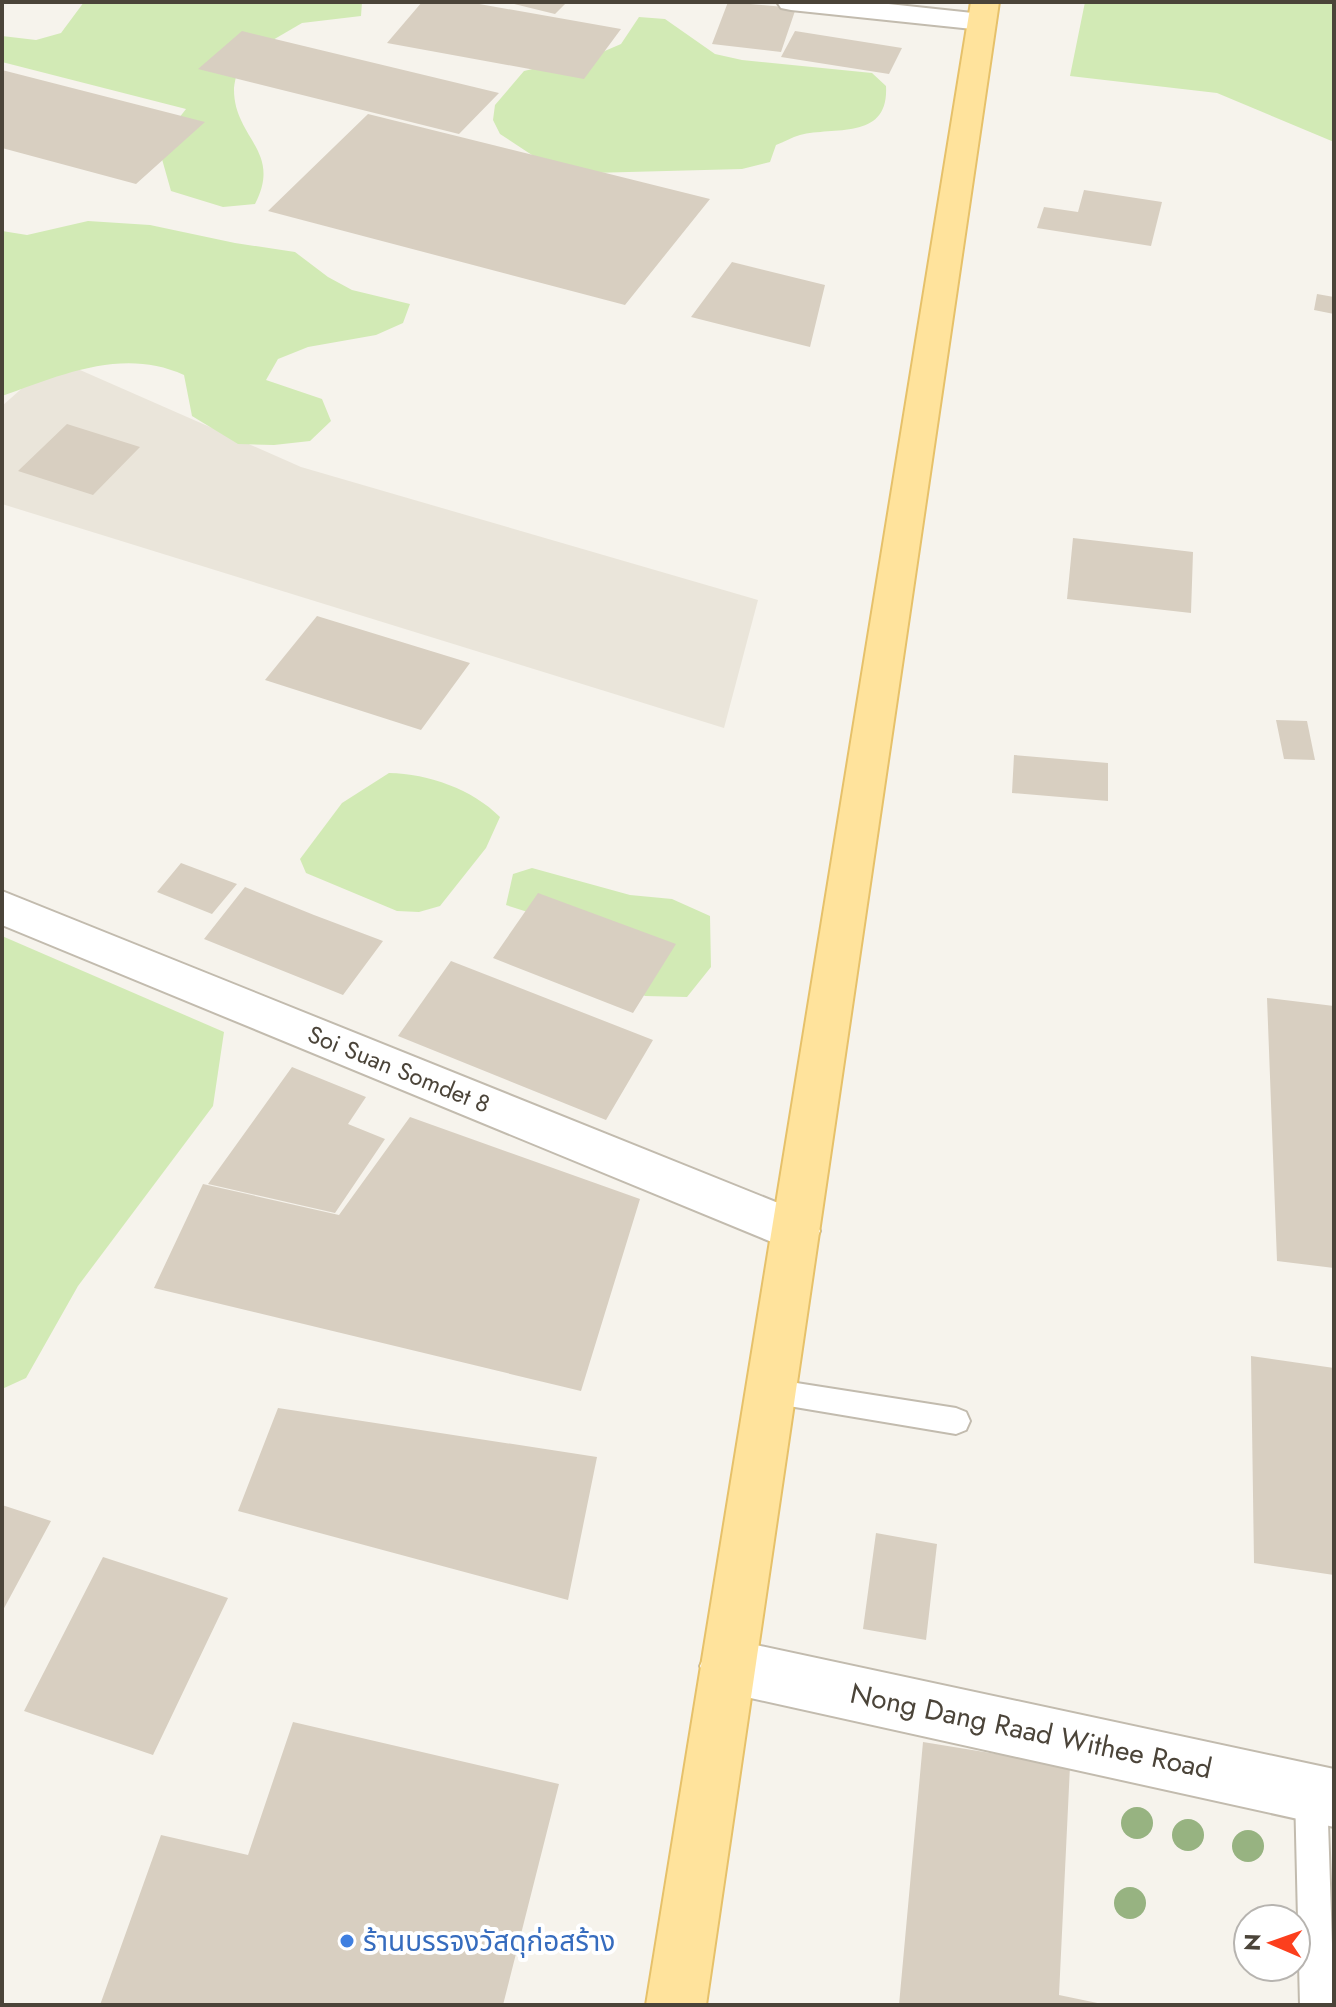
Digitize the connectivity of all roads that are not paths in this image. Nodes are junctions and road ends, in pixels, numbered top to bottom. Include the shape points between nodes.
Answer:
1 (791, 2) edge
2 (983, 12) edge
3 (2, 907) edge
4 (796, 1231) junction
5 (771, 1391) junction
6 (956, 1421) dead end
7 (728, 1666) junction
8 (1322, 1795) edge
9 (676, 2005) edge
10 (1317, 2005) edge

1 - 2 street
2 - 4 main road
3 - 4 street, Soi Suan Somdet 8
4 - 5 main road
5 - 6 lane
5 - 7 main road
7 - 8 street, Nong Dang Raad Withee Road
7 - 9 main road
8 - 10 lane

